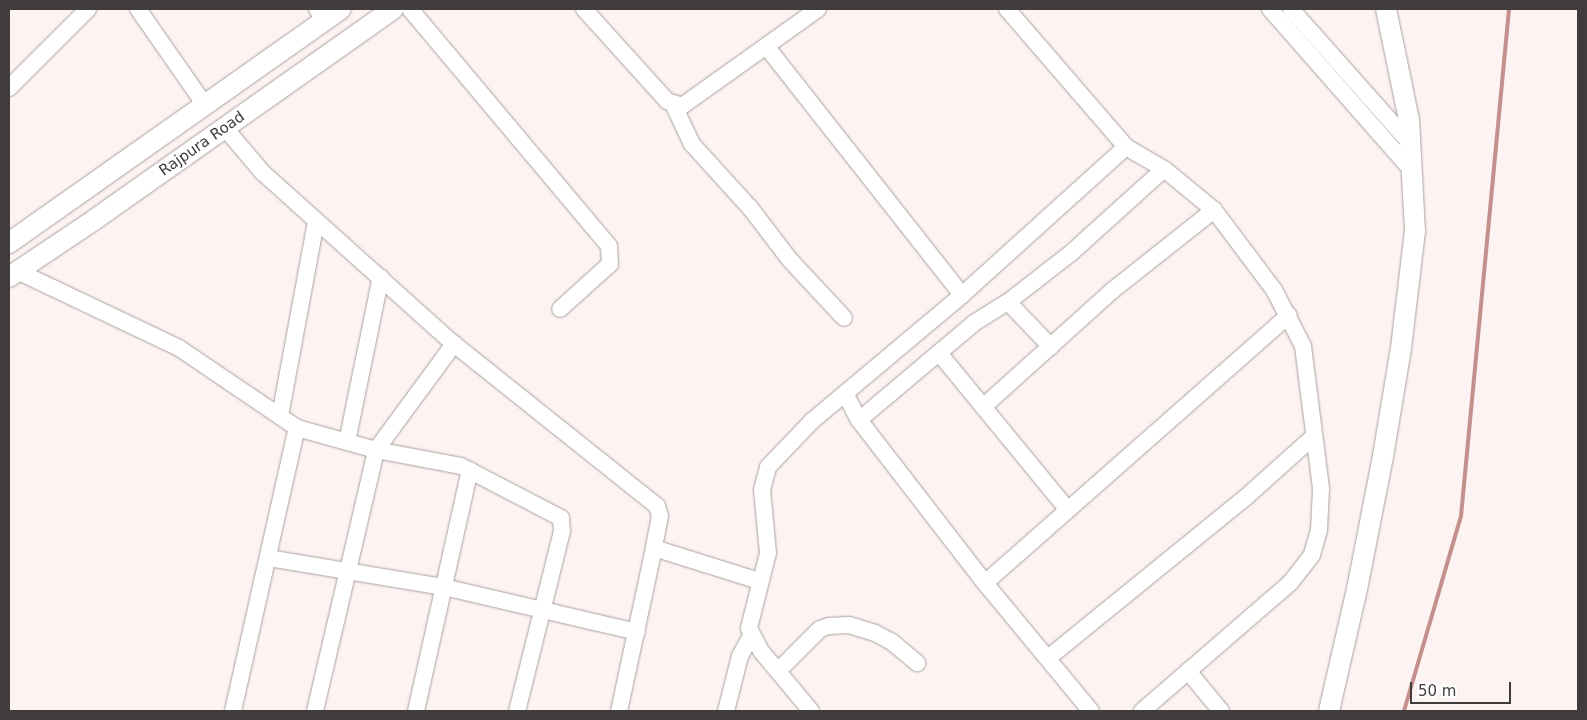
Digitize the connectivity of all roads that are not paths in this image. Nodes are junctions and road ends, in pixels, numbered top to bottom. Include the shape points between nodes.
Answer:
1 (88, 9) edge
2 (138, 9) edge
3 (341, 9) edge
4 (393, 9) edge
5 (410, 9) edge
6 (584, 9) edge
7 (818, 9) edge
8 (1007, 9) edge
9 (1270, 9) edge
10 (1291, 9) edge
11 (1386, 9) edge
12 (321, 15) edge
13 (766, 46) junction
14 (1315, 48) junction
15 (9, 88) edge
16 (205, 105) junction
17 (674, 106) junction
18 (225, 128) junction
19 (1411, 144) junction
20 (1126, 147) junction
21 (1164, 168) junction
22 (1413, 172) junction
23 (1214, 210) junction
24 (316, 221) junction
25 (9, 243) edge
26 (13, 274) edge
27 (381, 277) junction
28 (962, 295) junction
29 (1008, 302) junction
30 (560, 309) dead end
31 (1290, 316) junction
32 (844, 318) dead end
33 (454, 344) junction
34 (1050, 347) junction
35 (939, 353) junction
36 (846, 395) junction
37 (983, 407) junction
38 (280, 416) junction
39 (859, 420) junction
40 (296, 428) junction
41 (1314, 436) junction
42 (347, 442) junction
43 (376, 450) junction
44 (470, 470) junction
45 (1067, 509) junction
46 (654, 548) junction
47 (268, 558) junction
48 (346, 570) junction
49 (759, 581) junction
50 (984, 583) junction
51 (444, 588) junction
52 (540, 609) junction
53 (637, 632) junction
54 (750, 636) junction
55 (1048, 658) junction
56 (917, 663) dead end
57 (778, 671) junction
58 (1188, 671) junction
59 (233, 711) edge
60 (315, 711) edge
61 (416, 711) edge
62 (517, 711) edge
63 (619, 711) edge
64 (726, 711) edge
65 (811, 711) edge
66 (1091, 711) edge
67 (1142, 711) edge
68 (1221, 711) edge
69 (1329, 711) edge

1 - 15 street
2 - 16 street
3 - 12 main road, Rajpura Road
4 - 18 main road, Rajpura Road
5 - 30 street via 609,246 610,264
6 - 17 street
7 - 13 street
8 - 20 street
9 - 14 street
10 - 14 street
11 - 19 main road via 1402,73
12 - 16 main road, Rajpura Road
13 - 17 street via 690,103
13 - 28 street
14 - 19 street
14 - 22 street
16 - 25 main road, Rajpura Road
17 - 32 street via 692,144 751,209 790,260
18 - 24 street via 262,172
18 - 26 main road, Rajpura Road
19 - 22 main road
20 - 21 street
20 - 28 street
21 - 23 street
21 - 29 street via 1071,253
22 - 69 main road via 1415,231 1401,348 1357,589
23 - 31 street
23 - 34 street via 1140,267
24 - 27 street
24 - 38 street
26 - 38 street via 179,348
27 - 33 street
27 - 42 street
28 - 36 street
29 - 34 street
29 - 35 street via 974,323
31 - 41 street via 1304,346
31 - 45 street
33 - 43 street
33 - 46 street via 655,503 660,516
34 - 37 street
35 - 37 street
35 - 39 street
36 - 39 street
36 - 49 street via 812,420 768,467 762,490 768,553
37 - 45 street
38 - 40 street
39 - 50 street
40 - 42 street
40 - 47 street
41 - 55 street via 1245,498
41 - 58 street via 1321,506 1312,555 1290,583
42 - 43 street
43 - 44 street
43 - 48 street
44 - 51 street
44 - 52 street via 561,518 562,531
45 - 50 street
46 - 49 street
46 - 53 street
47 - 48 street
47 - 59 street
48 - 51 street
48 - 60 street
49 - 54 street
50 - 55 street
51 - 52 street
51 - 61 street
52 - 53 street
52 - 62 street
53 - 63 street
54 - 57 street
54 - 64 street via 740,656
55 - 66 street
56 - 57 street via 892,642 875,633 850,625 829,626 820,629
57 - 65 street
58 - 67 street
58 - 68 street

